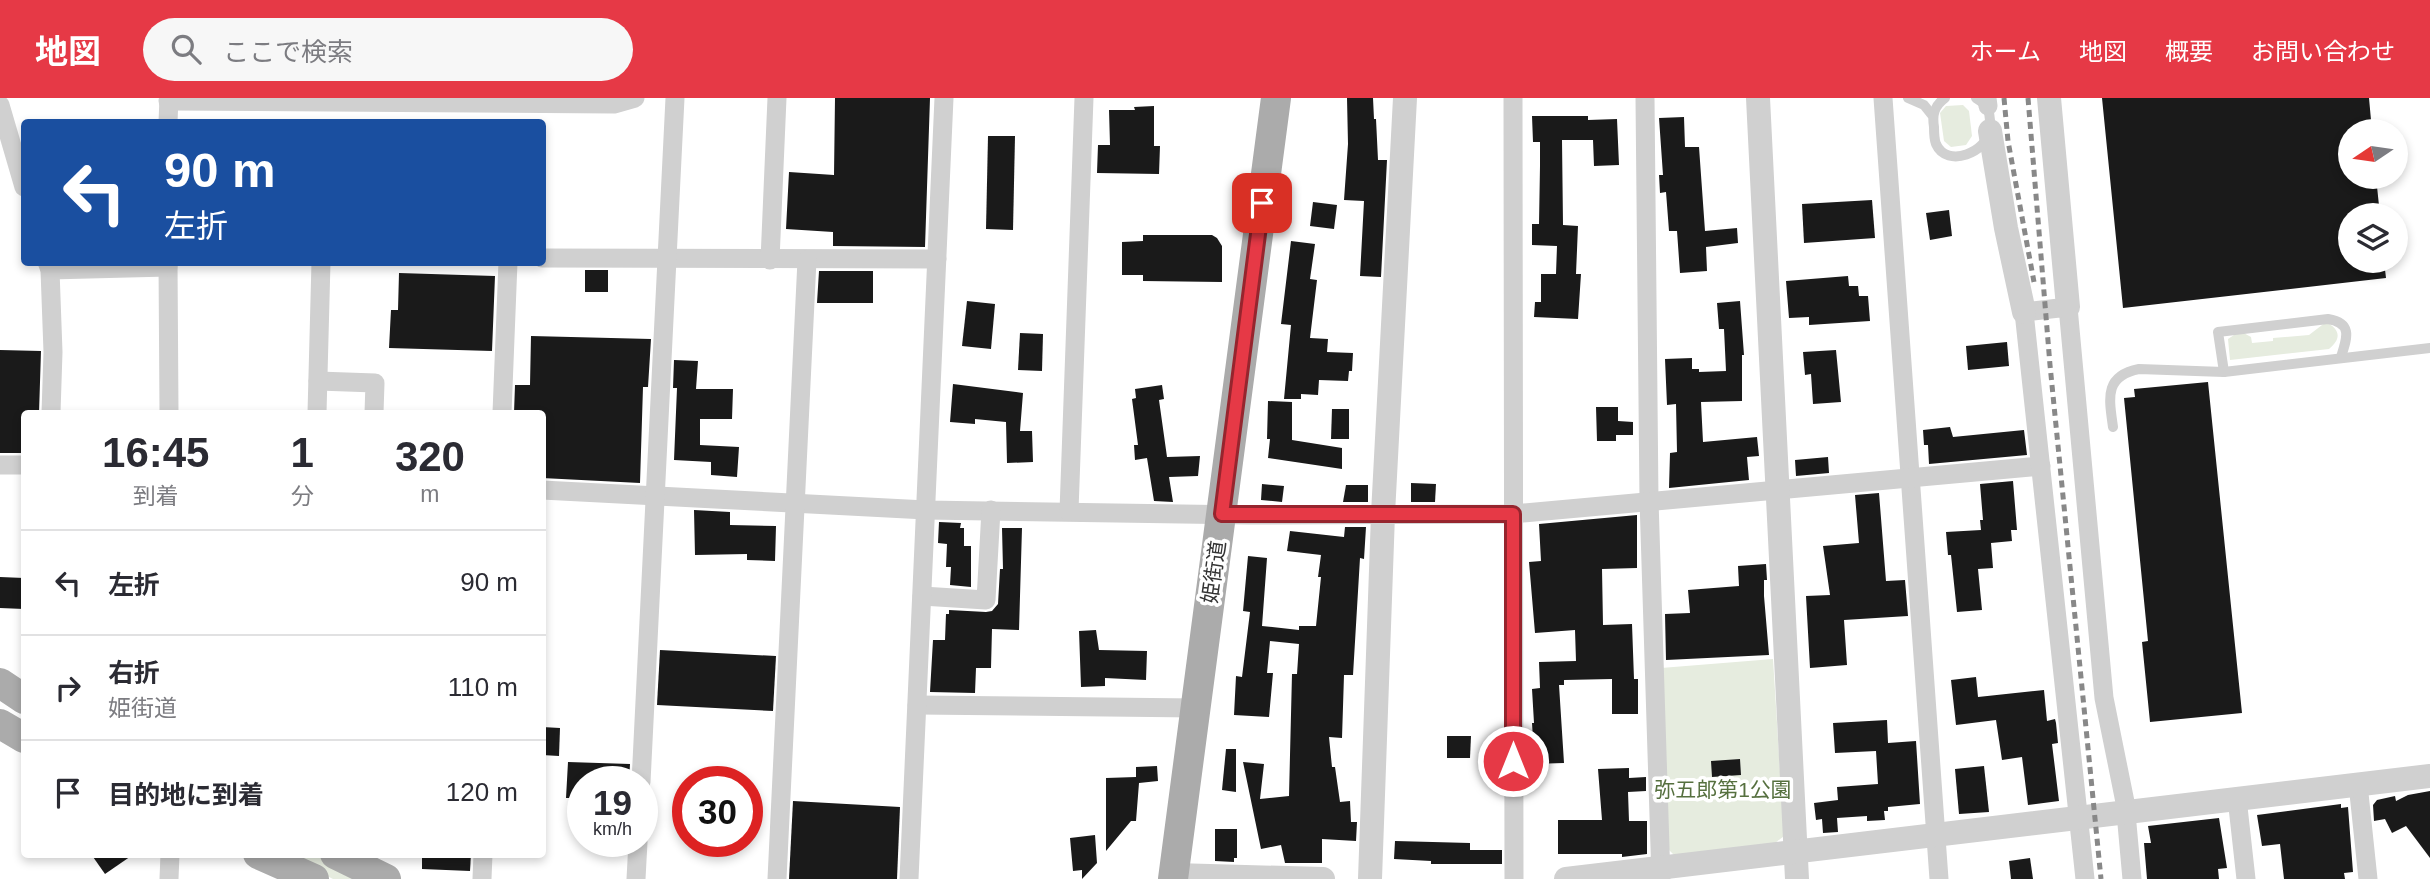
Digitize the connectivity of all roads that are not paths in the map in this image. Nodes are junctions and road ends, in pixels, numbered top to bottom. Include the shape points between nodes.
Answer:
1 (635, 98) edge
2 (675, 98) edge
3 (777, 98) edge
4 (944, 98) edge
5 (1084, 98) edge
6 (1276, 98) edge
7 (1405, 98) edge
8 (1513, 98) edge
9 (1645, 98) edge
10 (1758, 98) edge
11 (1882, 98) edge
12 (1908, 98) edge
13 (1945, 98) edge
14 (2049, 98) edge
15 (169, 100) edge
16 (0, 105) edge
17 (1985, 108) edge
18 (1932, 115) junction
19 (168, 119) edge
20 (21, 177) edge
21 (546, 258) edge
22 (937, 259) junction
23 (667, 260) junction
24 (770, 260) junction
25 (807, 260) junction
26 (49, 266) edge
27 (168, 266) edge
28 (321, 266) edge
29 (508, 266) edge
30 (2068, 307) junction
31 (2024, 313) junction
32 (2430, 348) edge
33 (2341, 357) junction
34 (2224, 372) junction
35 (318, 381) junction
36 (51, 410) edge
37 (169, 410) edge
38 (317, 410) edge
39 (374, 410) edge
40 (502, 410) edge
41 (2112, 427) dead end
42 (0, 465) edge
43 (21, 465) edge
44 (2041, 466) junction
45 (1912, 477) junction
46 (546, 490) edge
47 (1779, 491) junction
48 (655, 497) junction
49 (1649, 500) junction
50 (794, 502) junction
51 (926, 510) junction
52 (991, 510) junction
53 (1069, 511) junction
54 (1222, 514) junction
55 (1383, 514) junction
56 (1513, 514) junction
57 (922, 596) junction
58 (0, 683) edge
59 (21, 697) edge
60 (917, 705) junction
61 (1196, 708) junction
62 (0, 724) edge
63 (21, 736) edge
64 (642, 766) edge
65 (2430, 776) edge
66 (2358, 784) junction
67 (2237, 798) junction
68 (2126, 813) junction
69 (2079, 818) junction
70 (1935, 834) junction
71 (1796, 852) junction
72 (637, 857) edge
73 (170, 858) edge
74 (267, 858) edge
75 (343, 858) edge
76 (483, 858) edge
77 (1661, 874) edge
78 (1173, 877) edge
79 (160, 879) edge
80 (169, 879) edge
81 (314, 879) edge
82 (386, 879) edge
83 (482, 879) edge
84 (636, 879) edge
85 (778, 879) edge
86 (909, 879) edge
87 (1323, 879) edge
88 (1370, 879) edge
89 (1514, 879) edge
90 (1566, 879) edge
91 (1797, 879) edge
92 (1939, 879) edge
93 (2085, 879) edge
94 (2132, 879) edge
95 (2246, 879) edge
96 (2368, 879) edge

1 - 15 street via 614,104
2 - 23 street
3 - 24 street
4 - 22 street
5 - 53 street
6 - 54 main road, 姫街道
7 - 55 street
8 - 56 street
9 - 49 street
10 - 47 street
11 - 45 street
12 - 18 lane via 1924,105
13 - 18 lane
14 - 30 street
15 - 19 street
16 - 20 street
17 - 18 lane via 1985,140 1971,154 1951,156 1941,151 1935,143
17 - 31 street
21 - 23 street
22 - 25 street
22 - 51 street
23 - 24 street
23 - 48 street
24 - 25 street
25 - 50 street
26 - 36 street
27 - 37 street
28 - 35 street
29 - 40 street
30 - 31 street
30 - 68 street via 2104,698
31 - 44 street
32 - 33 lane
33 - 34 lane
33 - 34 lane via 2348,335 2338,321 2218,332
34 - 41 lane via 2127,371 2111,388
35 - 38 street
35 - 39 street via 375,383
42 - 43 street
44 - 45 street
44 - 69 street
45 - 47 street
45 - 70 street
46 - 48 street
47 - 49 street
47 - 71 street
48 - 50 street
48 - 64 street
49 - 56 street
49 - 77 street
50 - 51 street
50 - 85 street
51 - 52 street
51 - 57 street
52 - 53 street
52 - 57 street via 986,600
53 - 54 street
54 - 55 street
54 - 61 main road, 姫街道
55 - 56 street
55 - 88 street
56 - 89 street
57 - 60 street
58 - 59 main road
60 - 61 street
60 - 86 street
61 - 78 main road, 姫街道
62 - 63 main road
65 - 66 street
66 - 67 street
66 - 96 street
67 - 68 street
67 - 95 street
68 - 69 street
68 - 94 street
69 - 70 street
69 - 93 street
70 - 71 street
70 - 92 street
71 - 77 street
71 - 91 street
72 - 84 street
73 - 80 street
74 - 81 main road
75 - 82 main road
76 - 83 street
77 - 90 street
78 - 87 street
79 - 80 street

